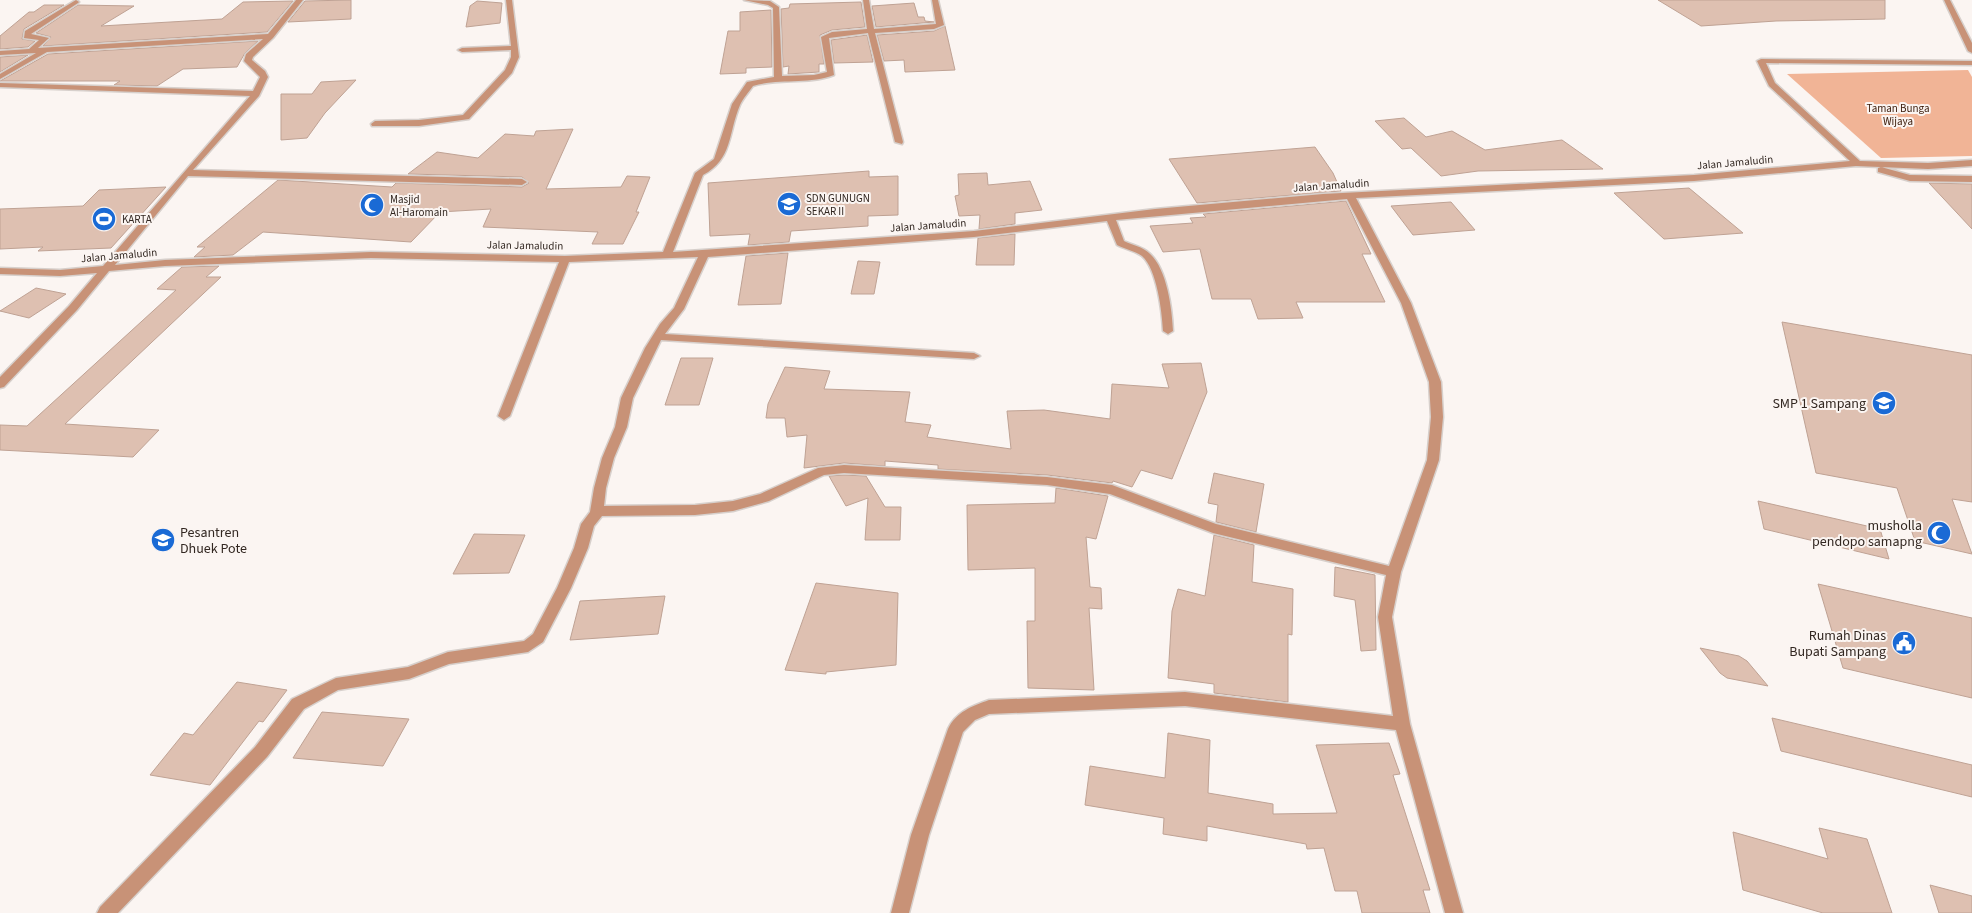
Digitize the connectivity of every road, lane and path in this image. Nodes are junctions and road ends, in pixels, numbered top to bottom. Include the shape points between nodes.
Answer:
1 (300, 0) edge
2 (509, 0) edge
3 (747, 0) edge
4 (866, 0) edge
5 (935, 0) edge
6 (1947, 0) edge
7 (76, 2) dead end
8 (871, 31) junction
9 (270, 36) junction
10 (515, 48) junction
11 (462, 50) dead end
12 (45, 51) junction
13 (1972, 51) edge
14 (30, 52) junction
15 (0, 53) edge
16 (1972, 63) edge
17 (0, 77) edge
18 (778, 77) junction
19 (0, 85) edge
20 (256, 94) junction
21 (375, 124) dead end
22 (899, 142) dead end
23 (1856, 163) junction
24 (1972, 163) edge
25 (186, 173) junction
26 (1972, 178) edge
27 (522, 182) dead end
28 (1350, 196) junction
29 (1110, 217) junction
30 (704, 254) junction
31 (667, 255) junction
32 (566, 259) junction
33 (106, 269) junction
34 (0, 271) edge
35 (1168, 331) dead end
36 (658, 337) junction
37 (974, 356) dead end
38 (0, 384) edge
39 (504, 416) dead end
40 (596, 511) junction
41 (1394, 572) junction
42 (1402, 724) junction
43 (106, 913) edge
44 (900, 913) edge
45 (1454, 913) edge

1 - 9 street
2 - 10 street
3 - 18 street via 776,7
4 - 8 street
5 - 8 street via 940,25
6 - 13 street
7 - 14 street via 28,33 27,36 45,38
8 - 18 street via 826,37 831,73 827,75
8 - 22 street
9 - 12 street
9 - 20 street via 249,56 248,61 264,77
10 - 11 street
10 - 21 street via 509,71 466,117
12 - 14 street
12 - 17 street
14 - 15 street
16 - 23 street via 1761,61 1772,84
18 - 31 street via 750,84 736,104 718,160 699,173
19 - 20 street
20 - 25 street
23 - 24 street, Jalan Jamaludin via 1928,166
23 - 26 street, Jalan Jamaludin via 1910,178
23 - 28 street, Jalan Jamaludin via 1694,178
25 - 27 street
25 - 33 street
28 - 29 street, Jalan Jamaludin
28 - 41 street via 1406,303 1435,382 1437,417 1433,460
29 - 30 street, Jalan Jamaludin via 974,234
29 - 35 street via 1120,243 1144,252 1151,260 1168,315
30 - 31 street, Jalan Jamaludin
30 - 36 street via 679,309
31 - 32 street, Jalan Jamaludin
32 - 33 street, Jalan Jamaludin via 371,255 165,263
32 - 39 street
33 - 34 street, Jalan Jamaludin via 60,273
33 - 38 street
36 - 37 street
36 - 40 street via 627,398
40 - 41 street via 695,510 733,506 764,498 822,471 844,469 1047,481 1112,490 1213,528
40 - 43 street via 564,588 538,638 528,646 448,658 385,678 336,684 298,704 261,752
41 - 42 street via 1385,617
42 - 44 street via 1184,699 989,707 975,711 965,717 956,729 920,835
42 - 45 street

